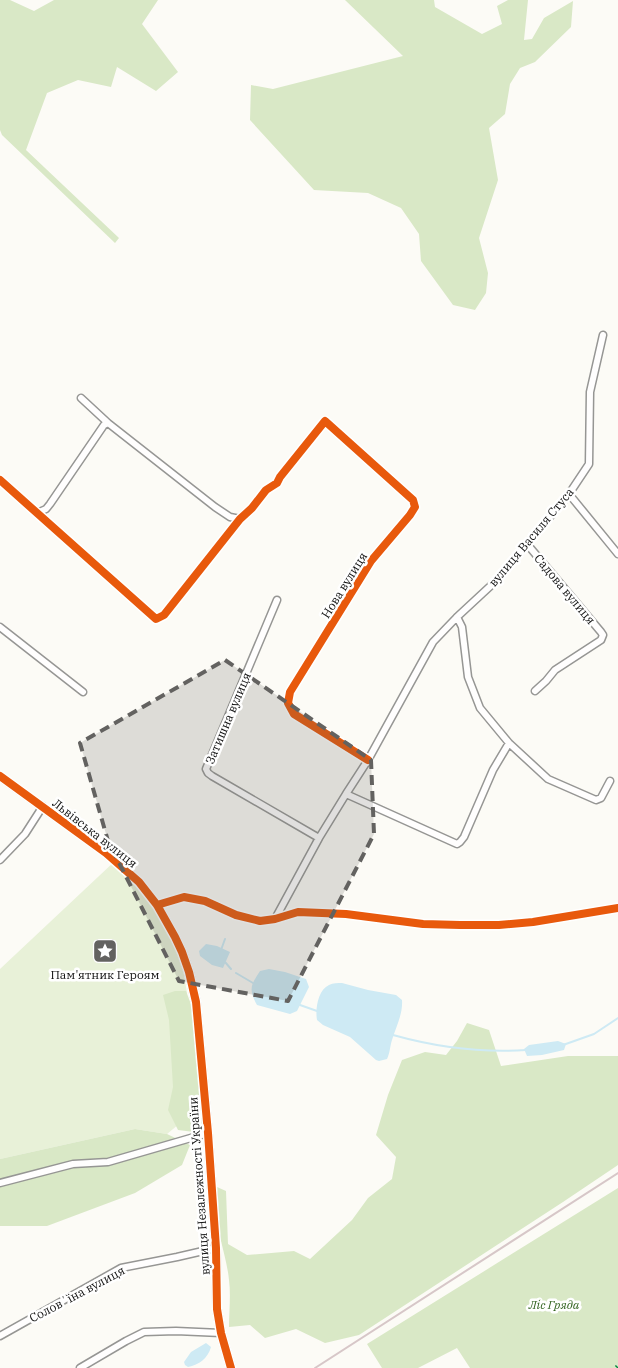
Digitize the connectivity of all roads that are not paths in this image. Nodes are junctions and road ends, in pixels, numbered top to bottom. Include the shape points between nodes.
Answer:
1 (603, 335) dead end
2 (81, 398) dead end
3 (108, 422) junction
4 (0, 480) edge
5 (569, 494) junction
6 (37, 513) junction
7 (240, 519) junction
8 (527, 544) junction
9 (618, 554) edge
10 (277, 600) dead end
11 (457, 617) junction
12 (0, 627) edge
13 (535, 691) dead end
14 (83, 692) dead end
15 (509, 744) junction
16 (368, 760) junction
17 (0, 776) edge
18 (610, 781) dead end
19 (346, 794) junction
20 (43, 806) junction
21 (319, 838) junction
22 (0, 860) edge
23 (156, 905) junction
24 (618, 908) edge
25 (275, 919) junction
26 (196, 1002) joint
27 (208, 1133) junction
28 (0, 1183) edge
29 (216, 1248) junction
30 (221, 1333) junction
31 (0, 1336) edge
32 (80, 1368) edge
33 (231, 1368) edge

1 - 5 street, вулиця Василя Стуса via 590,392 589,464
2 - 3 street
3 - 6 street via 50,504
3 - 7 street via 215,507 230,517
4 - 6 street
5 - 8 street, вулиця Василя Стуса
5 - 9 street
6 - 7 street via 156,619 164,615
7 - 16 street, Нова вулиця via 266,490 277,483 325,421 413,500 415,507 371,560 290,692 288,703 294,714
8 - 11 street, вулиця Василя Стуса via 498,579
8 - 13 street, Садова вулиця via 603,636 555,670
10 - 21 street, Затишна вулиця via 206,769 212,776
11 - 15 street via 462,627 468,677 480,708
11 - 16 street, вулиця Василя Стуса via 434,642
12 - 14 street
15 - 18 street via 548,779 596,800 601,798
15 - 19 street via 458,844
16 - 19 street, вулиця Василя Стуса
17 - 20 main road, Львівська вулиця
19 - 21 street, вулиця Василя Стуса
20 - 22 street via 25,834
20 - 23 main road, Львівська вулиця via 111,857 139,882
21 - 25 street, вулиця Василя Стуса
23 - 25 street via 184,897 205,901 236,915 260,921
23 - 26 main road, Львівська вулиця via 182,952
24 - 25 street via 533,922 499,924 422,924 346,914 298,912
26 - 27 main road, вулиця Незалежності України
27 - 28 street via 108,1162 73,1164
27 - 29 main road, вулиця Незалежності України
29 - 30 main road, вулиця Незалежності України
29 - 31 street, Соловʼїна вулиця via 121,1268
30 - 32 street via 144,1332
30 - 33 main road, вулиця Незалежності України

